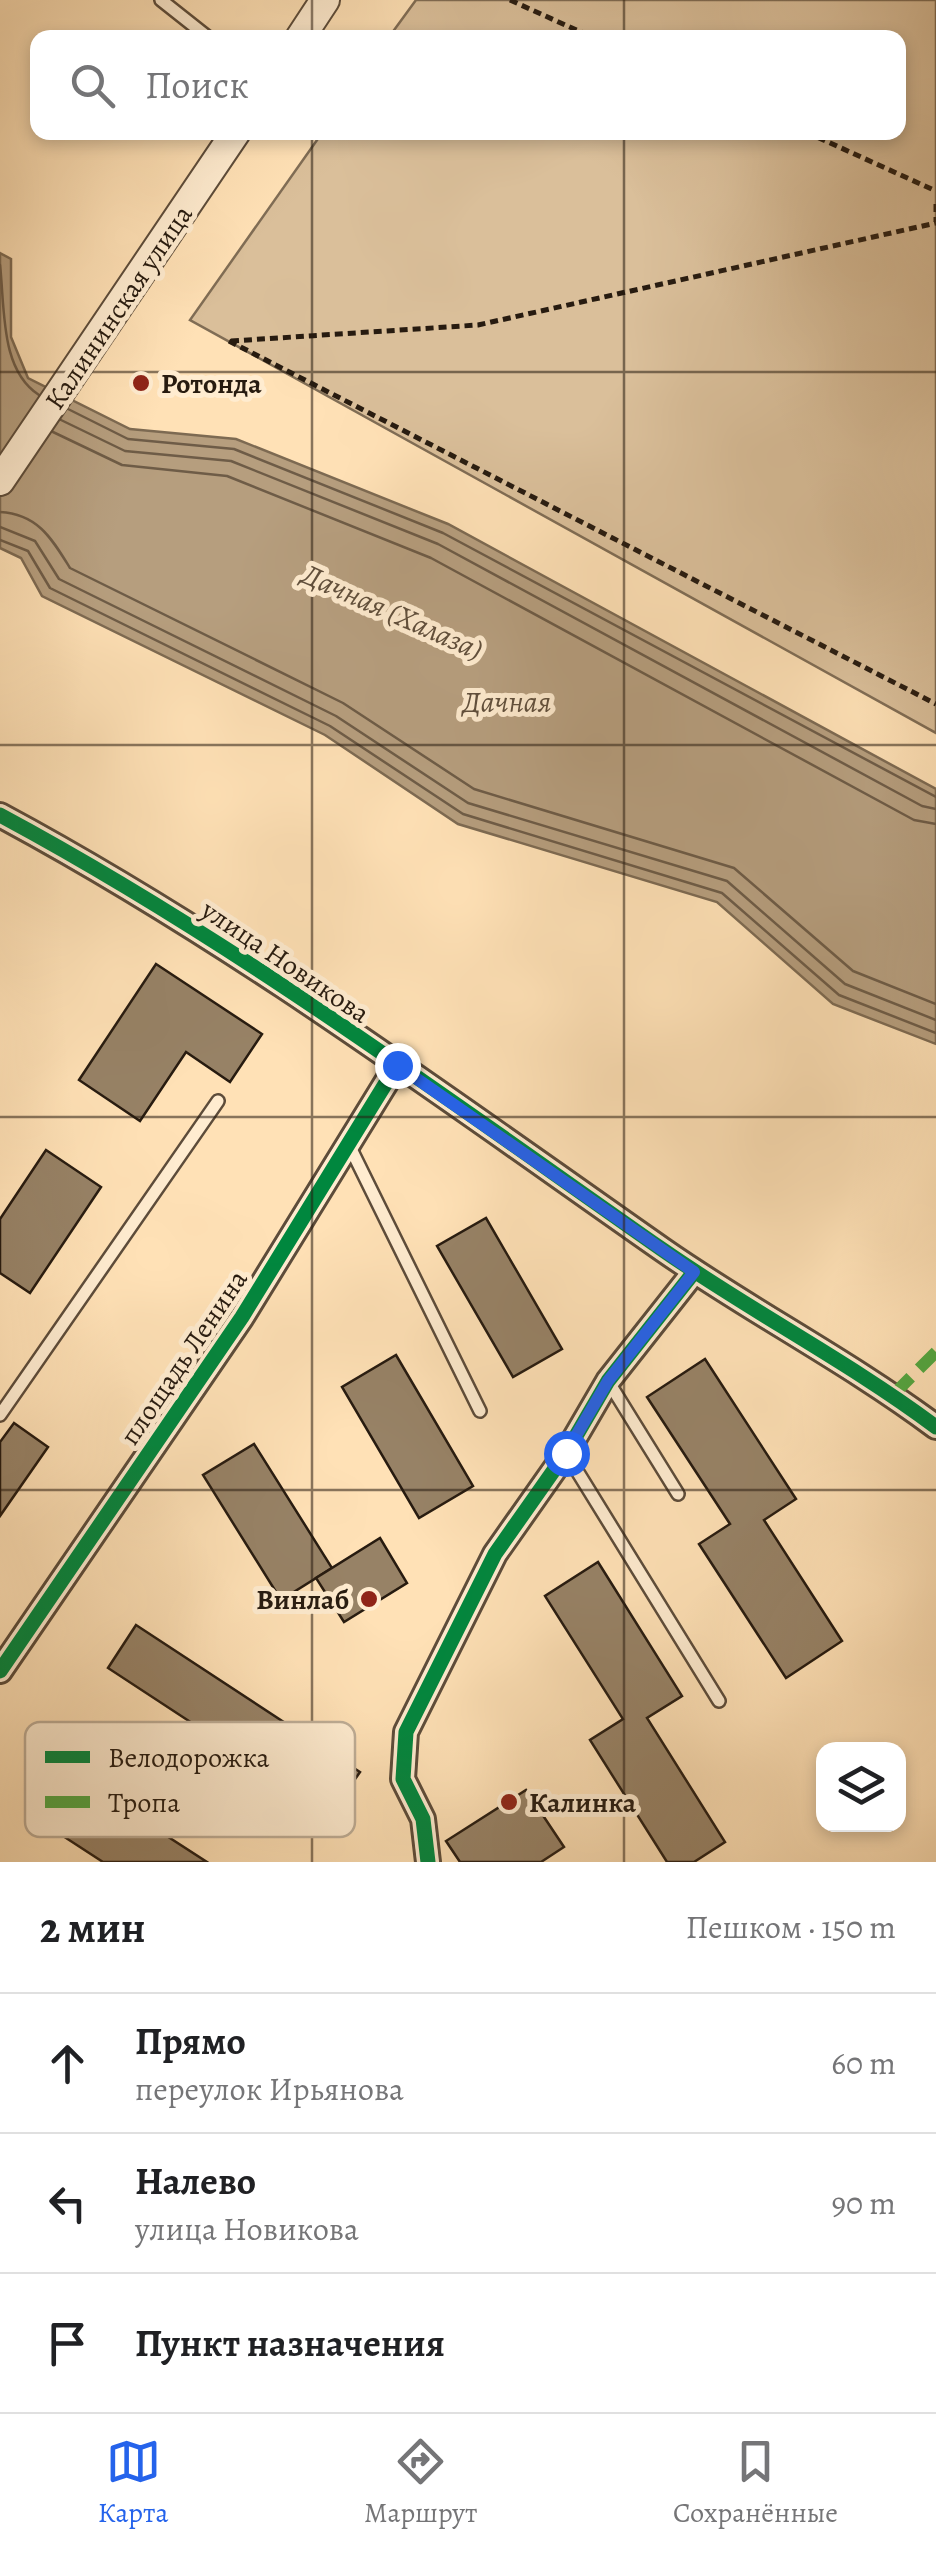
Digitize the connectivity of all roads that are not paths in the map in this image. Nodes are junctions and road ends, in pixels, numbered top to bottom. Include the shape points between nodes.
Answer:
1 (161, 0) edge
2 (324, 0) edge
3 (199, 30) edge
4 (305, 30) edge
5 (231, 140) edge
6 (0, 481) edge
7 (0, 815) edge
8 (397, 1065) junction
9 (218, 1100) dead end
10 (349, 1145) junction
11 (694, 1272) junction
12 (608, 1381) junction
13 (480, 1411) dead end
14 (0, 1415) edge
15 (936, 1427) edge
16 (566, 1453) junction
17 (678, 1494) dead end
18 (0, 1671) edge
19 (719, 1701) dead end
20 (428, 1862) edge

1 - 3 lane
2 - 4 street
5 - 6 street, Калининская улица
7 - 8 street, улица Новикова via 114,876
8 - 10 street, площадь Ленина
8 - 11 street, улица Новикова
9 - 14 lane
10 - 13 lane
10 - 18 street, площадь Ленина via 242,1318
11 - 12 street
11 - 15 street, улица Новикова
12 - 16 street
12 - 17 lane
16 - 19 lane
16 - 20 street via 495,1554 406,1732 404,1779 423,1819

